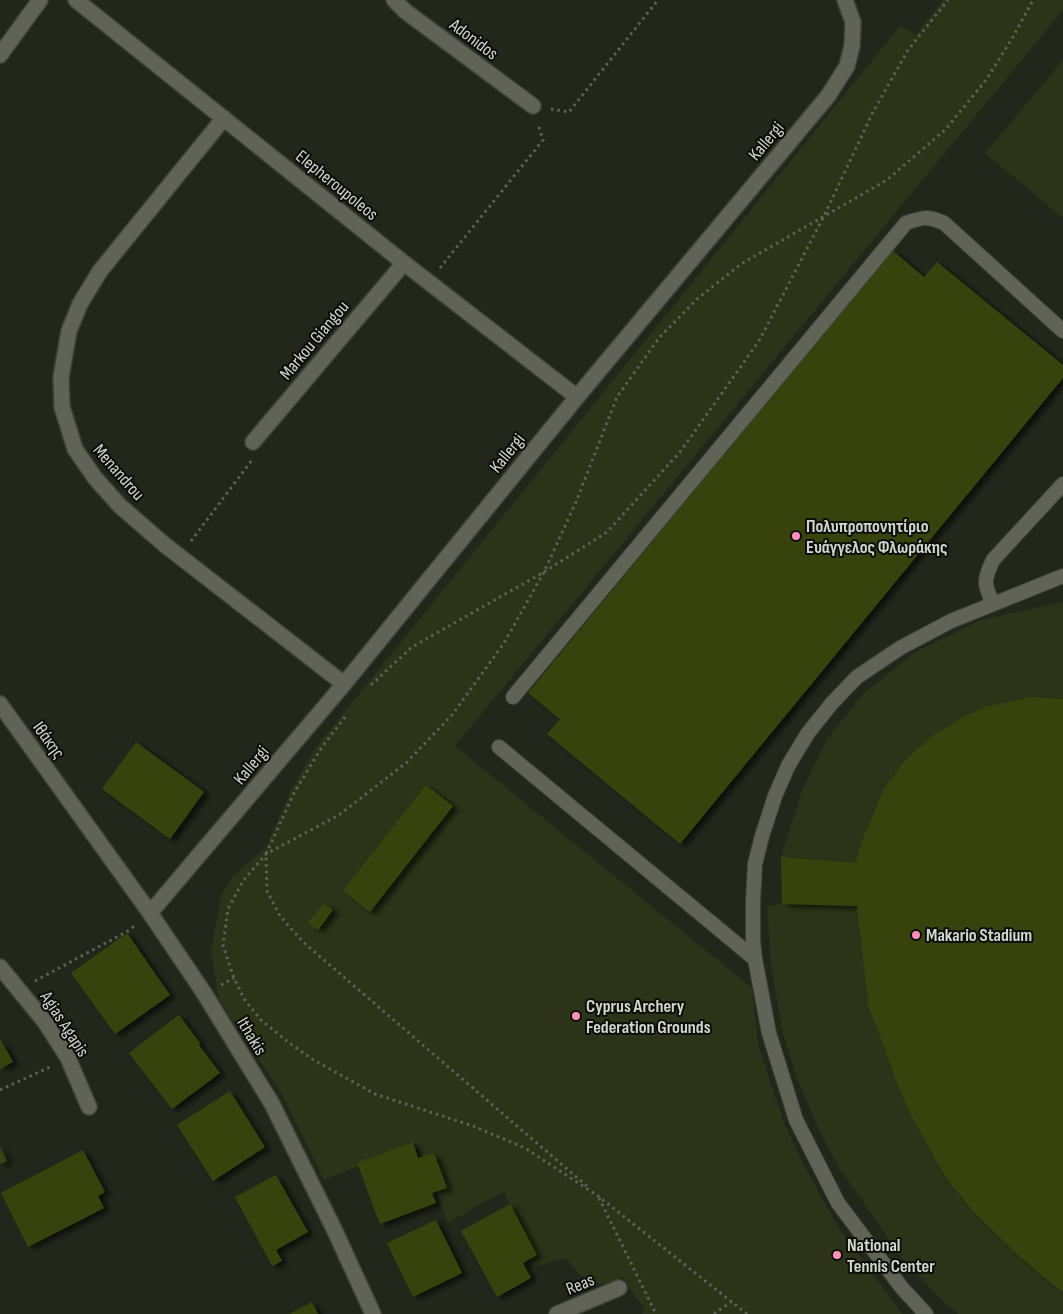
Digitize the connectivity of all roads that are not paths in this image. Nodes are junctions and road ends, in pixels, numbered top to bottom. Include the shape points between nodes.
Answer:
1 (40, 0) edge
2 (76, 0) edge
3 (394, 0) edge
4 (845, 0) edge
5 (0, 55) edge
6 (533, 106) road end
7 (224, 118) junction
8 (404, 263) junction
9 (1063, 330) edge
10 (576, 397) junction
11 (253, 442) road end
12 (1063, 484) edge
13 (1063, 576) edge
14 (993, 604) junction
15 (344, 684) junction
16 (513, 697) dead end
17 (0, 704) edge
18 (498, 747) dead end
19 (66, 797) joint
20 (150, 913) junction
21 (755, 959) junction
22 (0, 967) edge
23 (89, 1107) dead end
24 (619, 1288) dead end
25 (373, 1314) edge
26 (556, 1314) edge
27 (926, 1314) edge

1 - 5 street
2 - 7 street, Elepheroupoleos
3 - 6 street, Adonidos
4 - 10 street, Kallergi via 853,22 852,46 847,66 828,96
7 - 8 street, Elepheroupoleos
7 - 15 street, Menandrou via 100,270 80,304 69,331 61,377 62,407 75,449 120,506
8 - 10 street, Elepheroupoleos
8 - 11 street, Markou Giangou
9 - 16 lane via 944,223 922,218 906,224
10 - 15 street, Kallergi
12 - 14 lane via 993,560 985,582
13 - 14 lane
14 - 21 lane via 951,621 864,672 832,703 808,733 775,796 755,864 752,940
15 - 20 street, Kallergi
17 - 19 street, Ιθάκης
18 - 21 lane
19 - 20 street, Ithakis
20 - 25 street, Ithakis via 272,1104
21 - 27 lane via 769,1033 796,1120 838,1203 902,1288
22 - 23 street, Agias Agapis via 45,1022 68,1058
24 - 26 street, Reas

